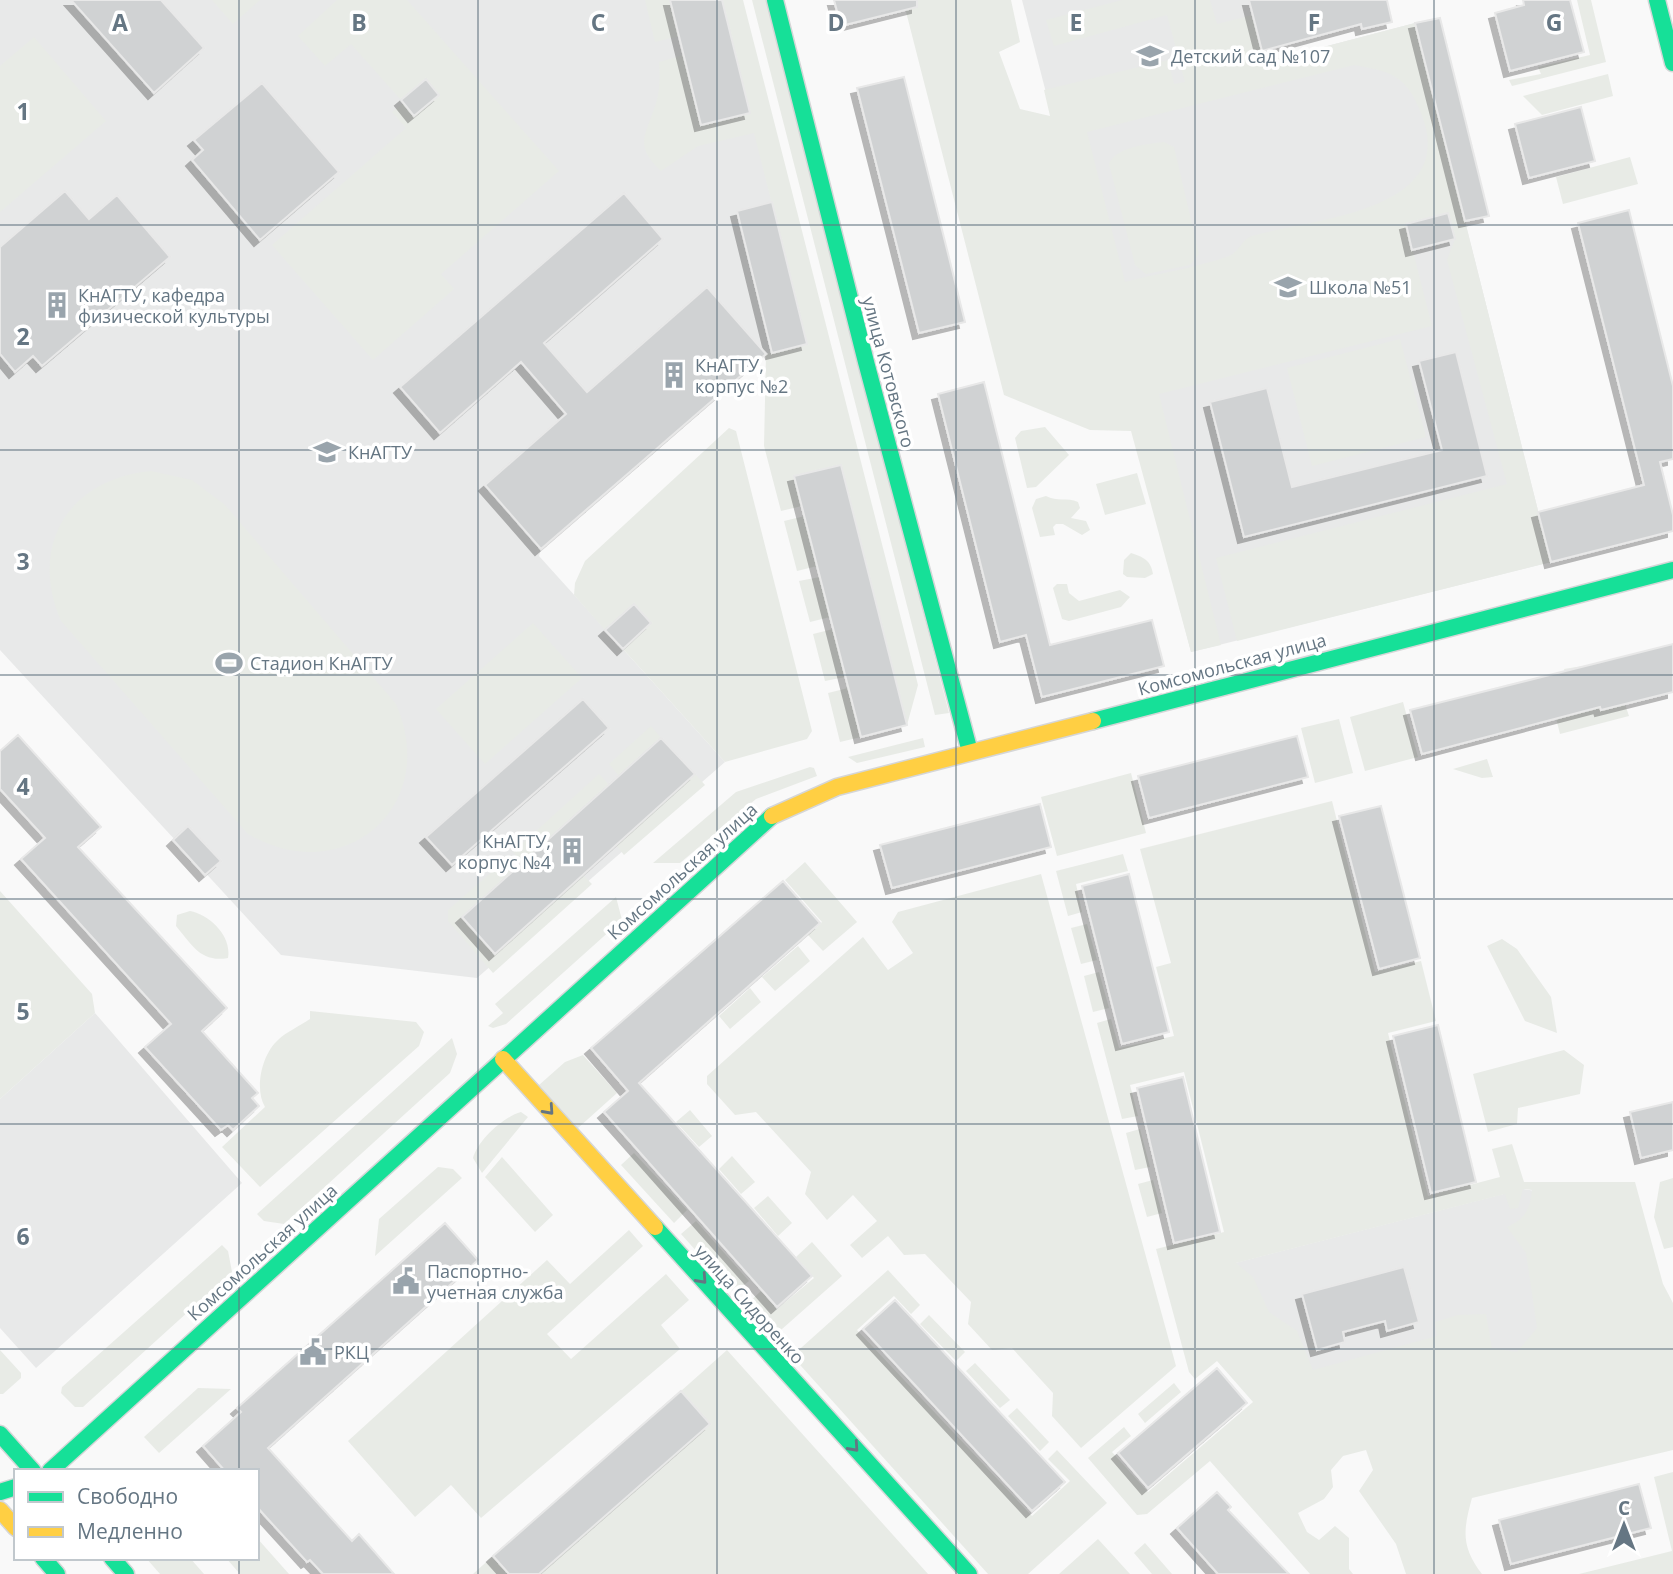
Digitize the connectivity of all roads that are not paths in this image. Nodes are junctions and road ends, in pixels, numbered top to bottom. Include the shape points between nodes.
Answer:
1 (775, 0) edge
2 (1657, 0) edge
3 (1673, 63) edge
4 (1673, 570) edge
5 (970, 752) junction
6 (503, 1059) junction
7 (0, 1434) edge
8 (31, 1469) edge
9 (52, 1469) edge
10 (0, 1510) edge
11 (13, 1532) edge
12 (45, 1560) edge
13 (114, 1560) edge
14 (57, 1574) edge
15 (126, 1574) edge
16 (969, 1574) edge

1 - 5 street, улица Котовского
2 - 3 street
4 - 5 street, Комсомольская улица
5 - 6 street, Комсомольская улица via 837,787 776,812
6 - 9 street, Комсомольская улица
6 -> 16 street, улица Сидоренко
7 - 8 street
10 - 11 street
12 - 14 street
13 - 15 street

